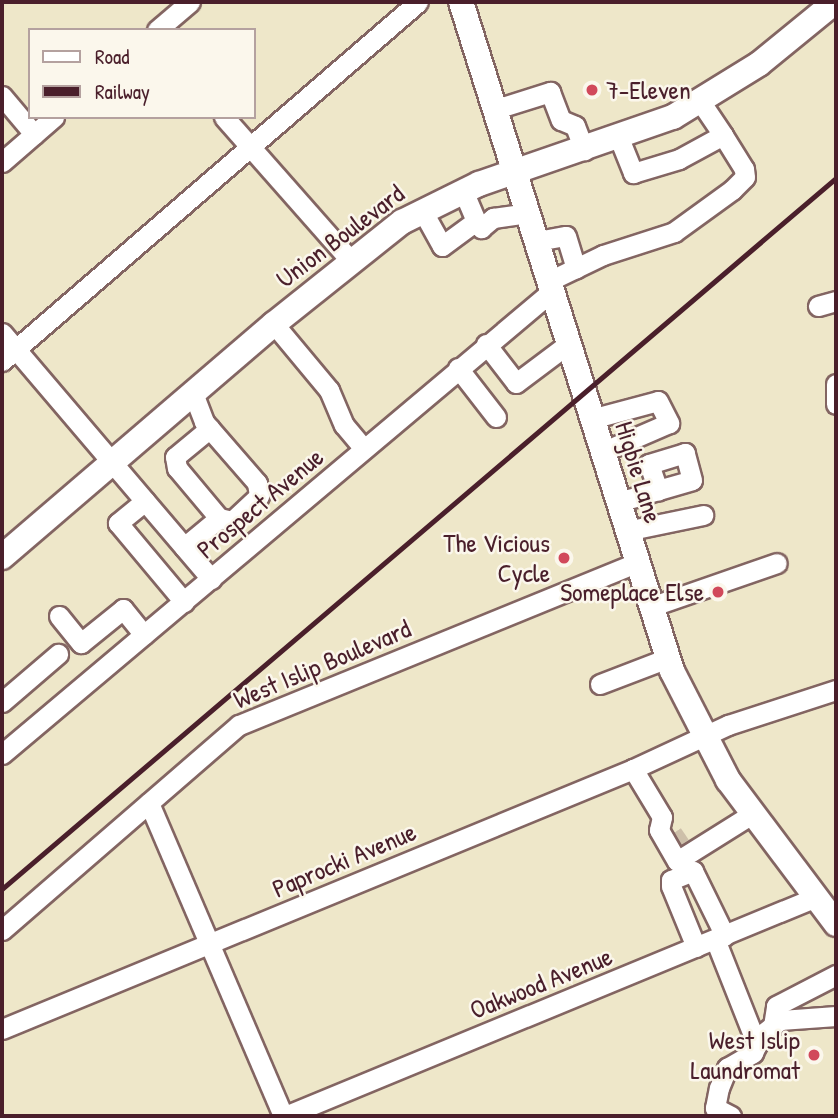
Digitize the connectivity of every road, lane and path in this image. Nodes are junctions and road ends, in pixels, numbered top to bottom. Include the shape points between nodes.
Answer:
1 (190, 2) edge
2 (418, 2) edge
3 (461, 2) edge
4 (835, 2) edge
5 (160, 28) edge
6 (2, 96) edge
7 (701, 102) junction
8 (496, 109) junction
9 (52, 119) edge
10 (227, 119) edge
11 (34, 134) junction
12 (723, 135) junction
13 (619, 138) junction
14 (251, 146) junction
15 (584, 150) junction
16 (2, 162) edge
17 (516, 172) junction
18 (470, 207) junction
19 (528, 213) junction
20 (427, 220) junction
21 (537, 241) junction
22 (351, 261) junction
23 (576, 270) junction
24 (551, 286) junction
25 (274, 324) junction
26 (2, 333) edge
27 (486, 344) junction
28 (568, 344) junction
29 (9, 355) edge
30 (458, 369) junction
31 (836, 384) edge
32 (193, 393) junction
33 (836, 404) edge
34 (496, 417) dead end
35 (592, 419) junction
36 (209, 428) junction
37 (364, 449) junction
38 (602, 452) junction
39 (113, 464) junction
40 (657, 490) dead end
41 (145, 501) junction
42 (617, 502) junction
43 (703, 515) dead end
44 (219, 518) junction
45 (626, 531) junction
46 (184, 547) junction
47 (2, 557) edge
48 (636, 563) junction
49 (777, 563) dead end
50 (211, 579) junction
51 (184, 602) junction
52 (650, 607) junction
53 (59, 616) dead end
54 (102, 626) junction
55 (144, 635) junction
56 (124, 652) junction
57 (58, 654) dead end
58 (668, 658) junction
59 (600, 684) dead end
60 (836, 690) edge
61 (2, 702) edge
62 (705, 737) junction
63 (2, 754) edge
64 (633, 769) junction
65 (149, 803) junction
66 (752, 814) junction
67 (828, 907) edge
68 (2, 930) edge
69 (720, 937) junction
70 (210, 945) junction
71 (696, 947) junction
72 (835, 979) edge
73 (836, 1016) edge
74 (773, 1026) junction
75 (2, 1028) edge
76 (757, 1045) junction
77 (284, 1116) edge
78 (731, 1116) edge

1 - 5 street
2 - 14 street
3 - 8 main road, Higbie Lane
4 - 7 main road, Union Boulevard via 760,64
6 - 11 street
7 - 12 street
7 - 13 main road, Union Boulevard
8 - 15 street via 550,92 561,120 575,126
8 - 17 main road, Higbie Lane
9 - 11 street
10 - 14 street
11 - 16 street
12 - 13 street via 679,159 635,174 630,172
12 - 23 street, Prospect Avenue via 746,177 732,190 674,232 603,255
13 - 15 main road, Union Boulevard
14 - 22 street
14 - 29 street
15 - 17 main road, Union Boulevard
17 - 18 main road, Union Boulevard
17 - 19 main road, Higbie Lane
18 - 19 street via 481,228 493,218
18 - 20 main road, Union Boulevard
18 - 20 street via 442,246
19 - 21 main road, Higbie Lane
20 - 22 main road, Union Boulevard
21 - 23 street via 566,236
21 - 24 main road, Higbie Lane
22 - 25 main road, Union Boulevard
23 - 24 street, Prospect Avenue
24 - 27 street, Prospect Avenue
24 - 28 main road, Higbie Lane
25 - 32 main road, Union Boulevard
25 - 37 street via 329,390 344,425
26 - 29 street
27 - 28 street via 516,383
27 - 30 street, Prospect Avenue
28 - 35 main road, Higbie Lane
29 - 39 street
30 - 34 street
30 - 37 street, Prospect Avenue
31 - 33 street
32 - 36 street
32 - 39 main road, Union Boulevard
35 - 38 main road, Higbie Lane
35 - 38 street via 658,401 669,423
36 - 44 street via 175,457 177,468
36 - 44 street via 257,484 259,496 232,521
37 - 50 street, Prospect Avenue
38 - 42 main road, Higbie Lane
39 - 41 street
39 - 47 main road, Union Boulevard
40 - 42 street
41 - 46 street
41 - 51 street via 118,523
42 - 45 main road, Higbie Lane
43 - 45 street
44 - 46 street
45 - 48 main road, Higbie Lane
46 - 50 street
48 - 52 main road, Higbie Lane
48 - 65 street, West Islip Boulevard via 239,725
49 - 52 street
50 - 51 street, Prospect Avenue
51 - 55 street, Prospect Avenue
52 - 58 main road, Higbie Lane
53 - 54 street via 81,643
54 - 55 street via 123,609
54 - 56 street
55 - 56 street, Prospect Avenue
56 - 63 street, Prospect Avenue
57 - 61 street
58 - 59 street
58 - 62 main road, Higbie Lane
60 - 62 street, Paprocki Avenue
62 - 64 street, Paprocki Avenue
62 - 66 main road, Higbie Lane
64 - 66 street via 676,838
64 - 70 street, Paprocki Avenue
65 - 68 street, West Islip Boulevard
65 - 70 street
66 - 67 main road, Higbie Lane
67 - 69 street, Oakwood Avenue
69 - 71 street, Oakwood Avenue
69 - 71 street via 693,871 671,880
69 - 76 street
70 - 75 street, Paprocki Avenue
70 - 77 street
71 - 77 street, Oakwood Avenue
72 - 74 street via 776,1006
73 - 74 street via 780,1020
74 - 76 street
76 - 78 street via 753,1053 727,1068 717,1095 715,1108

